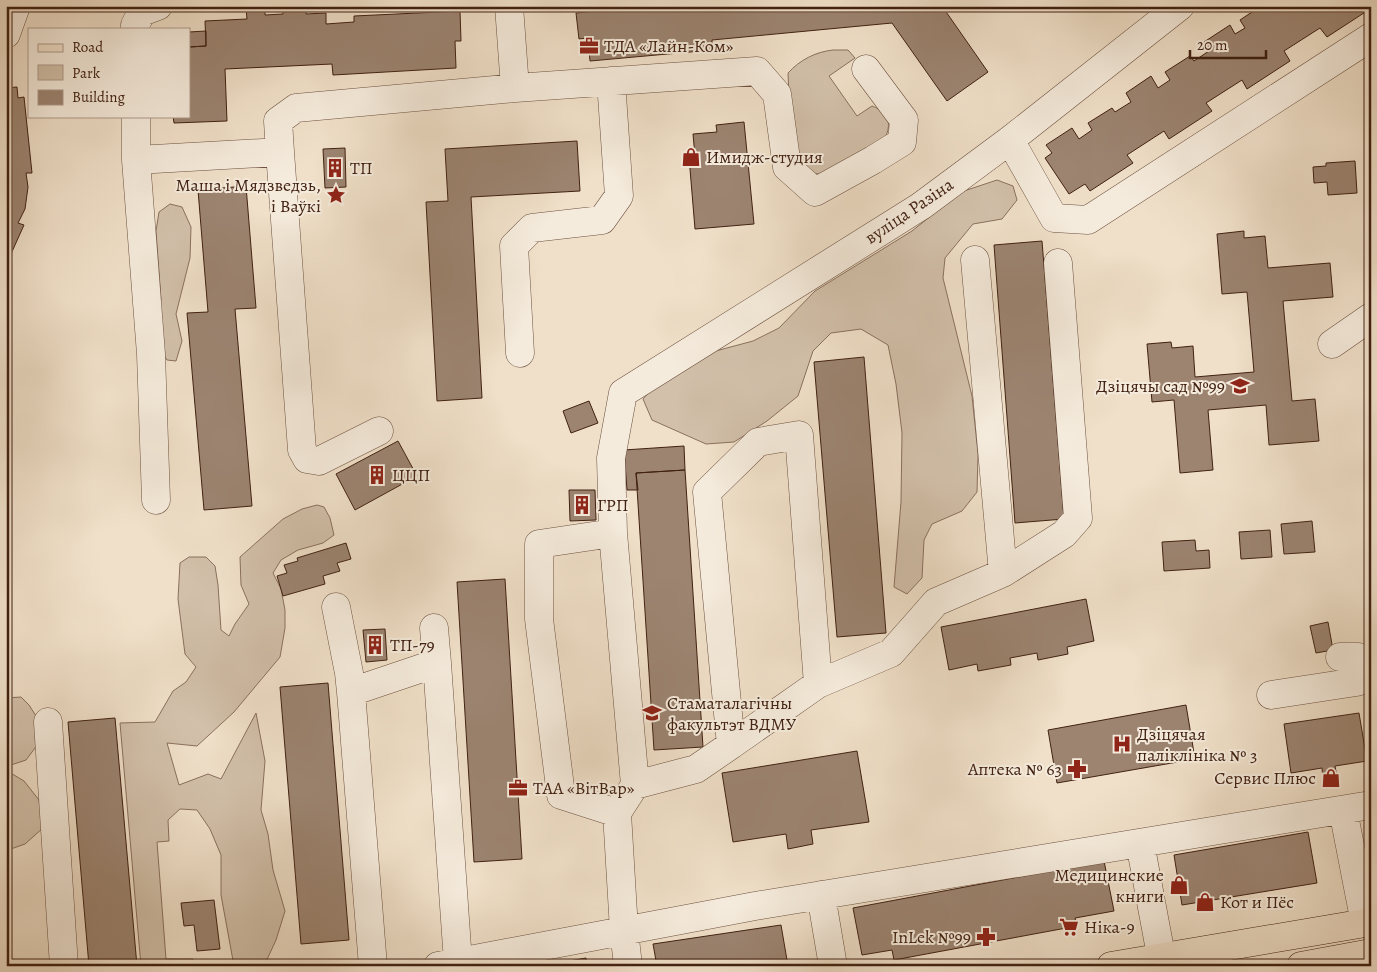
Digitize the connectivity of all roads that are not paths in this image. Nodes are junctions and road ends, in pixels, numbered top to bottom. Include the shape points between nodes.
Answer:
1 (16, 6) edge
2 (158, 6) edge
3 (509, 6) edge
4 (1180, 6) edge
5 (135, 28) edge
6 (6, 34) edge
7 (1371, 38) edge
8 (866, 69) dead end
9 (611, 81) junction
10 (515, 88) junction
11 (136, 118) edge
12 (1010, 140) junction
13 (280, 152) junction
14 (136, 160) junction
15 (976, 260) dead end
16 (1058, 263) dead end
17 (1371, 317) edge
18 (1332, 344) dead end
19 (520, 353) dead end
20 (379, 431) dead end
21 (156, 500) dead end
22 (613, 533) junction
23 (1003, 573) junction
24 (336, 607) dead end
25 (434, 628) dead end
26 (1340, 658) dead end
27 (437, 663) junction
28 (1371, 671) edge
29 (1371, 678) edge
30 (818, 684) junction
31 (351, 692) junction
32 (1271, 695) dead end
33 (48, 722) dead end
34 (730, 745) junction
35 (634, 785) junction
36 (1371, 805) edge
37 (1343, 810) junction
38 (617, 813) junction
39 (1140, 843) junction
40 (821, 895) junction
41 (1368, 922) edge
42 (624, 930) junction
43 (1371, 953) edge
44 (1162, 961) edge
45 (448, 964) edge
46 (64, 966) edge
47 (373, 966) edge
48 (628, 966) edge
49 (833, 966) edge
50 (1111, 966) edge
51 (1301, 966) edge

1 - 6 street
2 - 5 street via 142,12
3 - 10 street
4 - 12 street, вуліца Разіна
7 - 12 street via 1088,220 1054,218
8 - 9 street via 904,120 902,142 815,192 787,167 777,94 758,71
9 - 10 street
9 - 19 street via 618,196 602,220 532,228 514,246
10 - 13 street via 296,108 278,121
11 - 14 street
12 - 22 street, вуліца Разіна via 921,206 623,393 611,458
13 - 14 street
13 - 20 street via 302,450 307,459 319,461
14 - 21 street via 151,354
15 - 23 street
16 - 23 street via 1078,518 1064,534
17 - 18 street
22 - 35 street
22 - 38 street via 539,544 539,619 561,795
23 - 30 street via 936,602 891,653
24 - 31 street
25 - 27 street
26 - 28 street via 1358,657
27 - 31 street
27 - 45 street
29 - 32 street
30 - 34 street
30 - 34 street via 799,435 758,442 707,492
31 - 47 street
33 - 46 street
34 - 35 street via 696,769
35 - 38 street
36 - 37 street
37 - 39 street
37 - 41 street
38 - 42 street
39 - 40 street
39 - 44 street
40 - 42 street
40 - 49 street
41 - 44 main road
42 - 45 street
42 - 48 street
43 - 51 main road
44 - 50 main road

